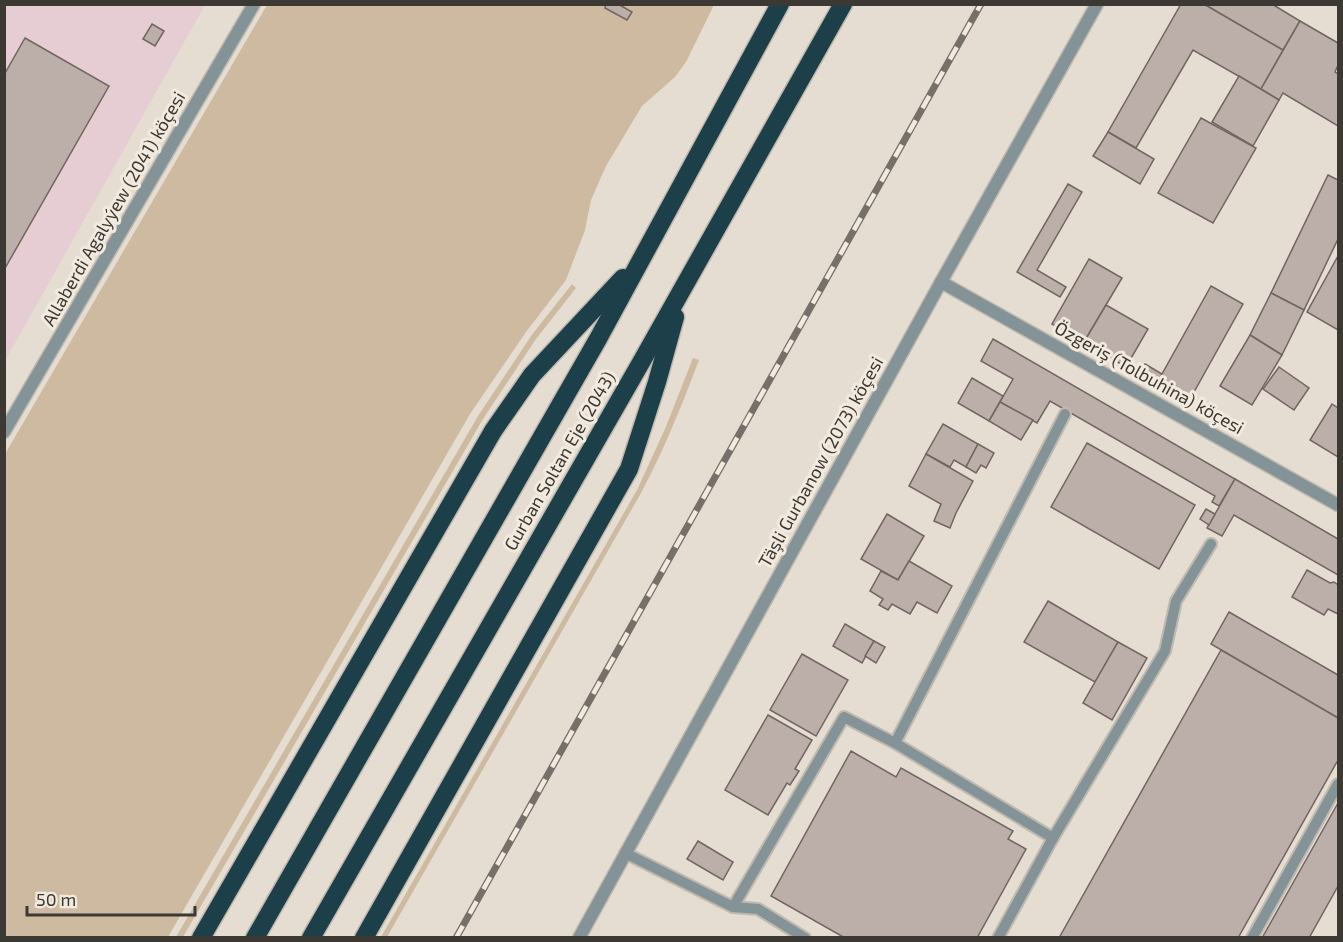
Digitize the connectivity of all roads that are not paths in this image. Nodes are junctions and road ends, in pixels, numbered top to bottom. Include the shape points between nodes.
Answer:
1 (254, 4) edge
2 (780, 4) edge
3 (843, 4) edge
4 (1097, 4) edge
5 (639, 262) junction
6 (941, 282) junction
7 (682, 290) junction
8 (1065, 414) dead end
9 (4, 432) edge
10 (1338, 505) edge
11 (1211, 544) dead end
12 (895, 743) junction
13 (1338, 784) edge
14 (1053, 838) junction
15 (625, 853) junction
16 (733, 907) junction
17 (201, 938) edge
18 (255, 938) edge
19 (311, 938) edge
20 (364, 938) edge
21 (579, 938) edge
22 (805, 938) edge
23 (998, 938) edge
24 (1252, 938) edge

1 - 9 street, Allaberdi Agalyýew (2041) köçesi
2 - 5 highway, Gurban Soltan Eje (2043)
3 - 7 highway, Gurban Soltan Eje (2043)
4 - 6 street, Täşli Gurbanow (2073) köçesi
5 - 17 highway via 532,375 493,431
5 - 18 highway, Gurban Soltan Eje (2043)
6 - 10 street, Özgeriş (Tolbuhina) köçesi
6 - 15 street, Täşli Gurbanow (2073) köçesi
7 - 19 highway, Gurban Soltan Eje (2043)
7 - 20 highway via 629,469
8 - 12 lane
11 - 14 lane via 1176,601 1165,651
12 - 14 lane
12 - 16 lane via 844,717
13 - 24 lane
14 - 23 lane
15 - 16 lane
15 - 21 street, Täşli Gurbanow (2073) köçesi
16 - 22 lane via 759,909

